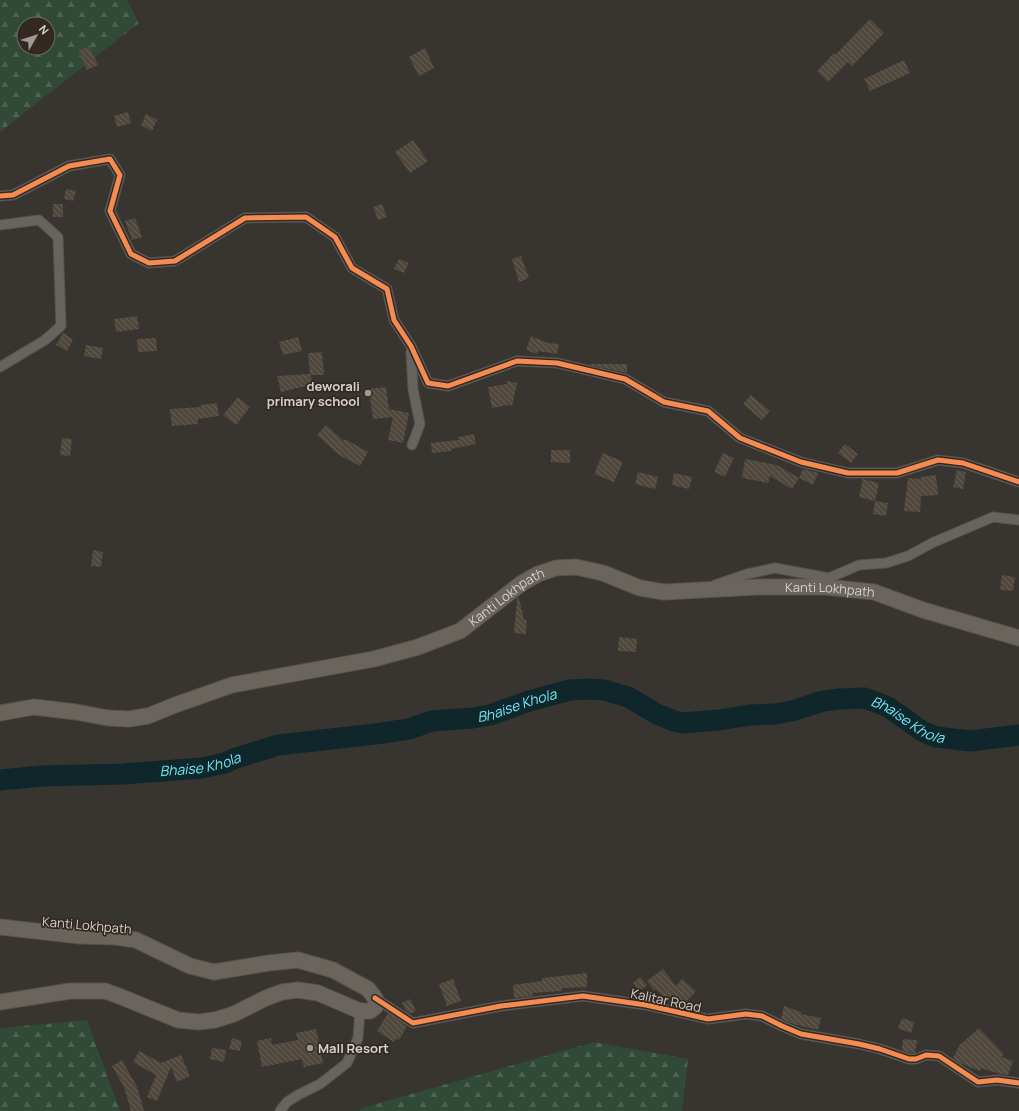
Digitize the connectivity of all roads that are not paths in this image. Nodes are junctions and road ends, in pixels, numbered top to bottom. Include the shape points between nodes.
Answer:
1 (0, 196) edge
2 (0, 225) edge
3 (411, 346) junction
4 (0, 367) edge
5 (412, 444) dead end
6 (1019, 482) edge
7 (1019, 520) edge
8 (701, 590) junction
9 (1019, 638) edge
10 (0, 713) edge
11 (0, 927) edge
12 (375, 998) junction
13 (0, 1002) edge
14 (360, 1011) junction
15 (1019, 1084) edge
16 (280, 1111) edge

1 - 3 street via 13,195 70,166 110,159 120,175 110,212 131,254 149,262 175,261 244,218 306,216 335,237 352,268 387,289 394,320
2 - 4 street via 39,220 58,237 62,326 45,340
3 - 5 street via 413,389 420,424
3 - 6 street via 428,383 448,386 517,361 557,364 625,379 664,402 708,411 740,438 801,462 848,473 897,473 938,460 963,463
7 - 8 street via 993,517 908,556 886,563 859,565 829,578 775,568 747,574
8 - 9 main road, Kanti Lokhpath via 826,587 874,592 923,610
8 - 10 main road, Kanti Lokhpath via 664,592 640,588 603,573 576,567 556,568 522,583 460,631 418,647 374,659 232,685 148,716 108,718 34,707
11 - 12 main road, Kanti Lokhpath via 136,940 190,966 214,972 298,960 339,973 364,986
12 - 14 main road via 373,1009
12 - 15 street, Kalitar Road via 413,1023 501,1006 583,996 646,1005 708,1020 746,1014 762,1016 801,1034 866,1045 909,1059 939,1056 978,1082 997,1080
13 - 14 main road via 70,991 105,991 178,1020 199,1022 234,1014 282,992 298,990 318,993
14 - 16 street via 358,1038 347,1062 320,1084 287,1102

